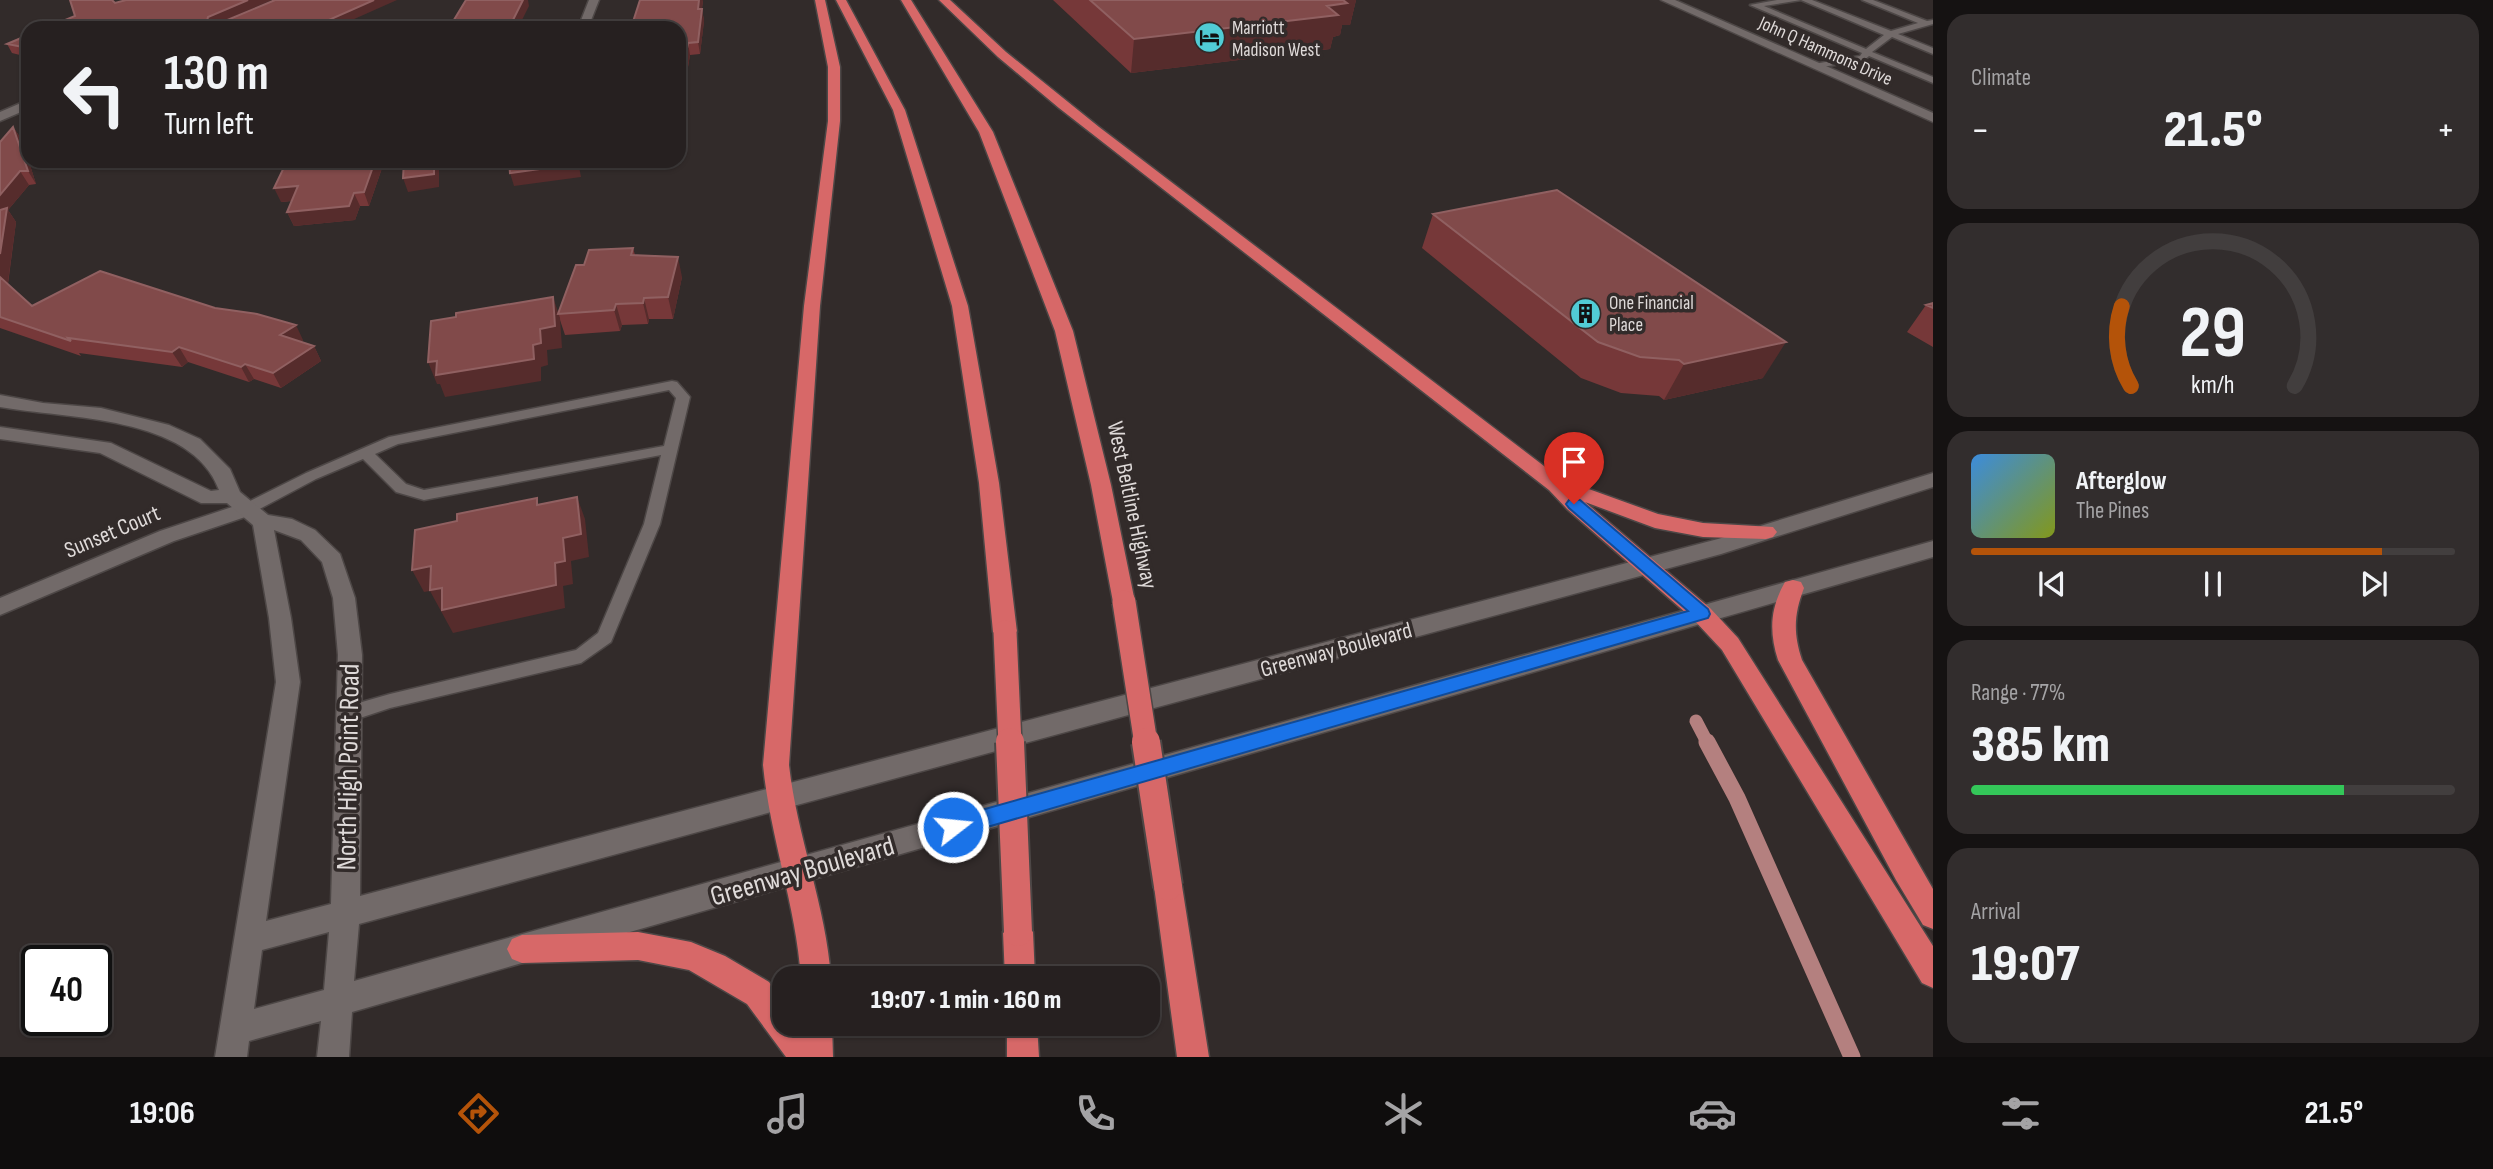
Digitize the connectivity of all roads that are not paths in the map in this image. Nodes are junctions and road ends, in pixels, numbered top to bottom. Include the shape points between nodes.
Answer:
1 (594, 0) edge
2 (820, 0) edge
3 (841, 0) edge
4 (906, 0) edge
5 (944, 0) edge
6 (1666, 0) edge
7 (1797, 0) edge
8 (1805, 0) edge
9 (1866, 0) edge
10 (586, 21) edge
11 (1931, 24) edge
12 (1892, 35) junction
13 (1933, 51) edge
14 (1866, 52) junction
15 (1817, 66) junction
16 (1933, 80) edge
17 (21, 107) edge
18 (0, 117) edge
19 (1933, 118) edge
20 (0, 401) edge
21 (0, 433) edge
22 (671, 450) junction
23 (365, 453) junction
24 (1933, 480) edge
25 (1556, 485) junction
26 (247, 509) junction
27 (1766, 532) junction
28 (1933, 549) edge
29 (1645, 565) junction
30 (1793, 588) junction
31 (0, 607) edge
32 (1702, 614) junction
33 (348, 714) junction
34 (778, 799) junction
35 (795, 872) junction
36 (345, 915) junction
37 (1933, 915) edge
38 (250, 939) junction
39 (522, 949) junction
40 (816, 966) edge
41 (1019, 966) edge
42 (1933, 973) edge
43 (340, 999) junction
44 (817, 1036) edge
45 (1022, 1036) edge
46 (234, 1043) edge
47 (333, 1057) edge
48 (805, 1057) edge
49 (817, 1057) edge
50 (1023, 1057) edge
51 (1193, 1057) edge

1 - 10 street
2 - 34 highway via 834,67 834,121 812,306 776,765
3 - 41 highway, bridge via 899,110 960,306 989,483 1005,632
4 - 51 highway, West Beltline Highway, bridge via 986,132 1064,331 1124,602
5 - 25 highway via 984,39 1133,159
6 - 15 street, John Q Hammons Drive
7 - 14 lane via 1754,5
8 - 12 lane
9 - 11 lane
11 - 12 lane via 1909,26
12 - 13 lane
12 - 14 lane
14 - 15 lane via 1863,58
14 - 16 lane
15 - 19 street, John Q Hammons Drive
17 - 18 street
20 - 26 street via 101,414 162,429 194,443
21 - 26 street, North High Point Road via 104,447 208,498
22 - 23 lane via 424,495 401,488
22 - 23 lane via 683,397 672,385 394,440
22 - 33 lane via 652,524 605,637 581,656
23 - 26 lane
24 - 27 street, Greenway Boulevard
25 - 27 highway via 1655,520 1703,530
25 - 29 highway
26 - 31 street, Sunset Court via 167,536
26 - 33 street, North High Point Road via 308,535 332,559 344,598 350,655
26 - 38 street via 262,536 273,576 288,682
27 - 29 street, Greenway Boulevard
28 - 30 street, Greenway Boulevard
29 - 32 highway
29 - 34 street, Greenway Boulevard
30 - 32 street, Greenway Boulevard
30 - 37 highway via 1784,611 1786,649
32 - 35 street, Greenway Boulevard
32 - 42 highway via 1744,665
33 - 36 street, North High Point Road
34 - 35 highway
34 - 36 street, Greenway Boulevard
35 - 39 street, Greenway Boulevard
35 - 40 highway
36 - 38 street, Greenway Boulevard
36 - 43 street, North High Point Road
38 - 46 street
39 - 43 street, Greenway Boulevard
39 - 48 highway via 638,946 704,961 758,993
43 - 46 street, Greenway Boulevard
43 - 47 street, North High Point Road
44 - 49 highway
45 - 50 highway

